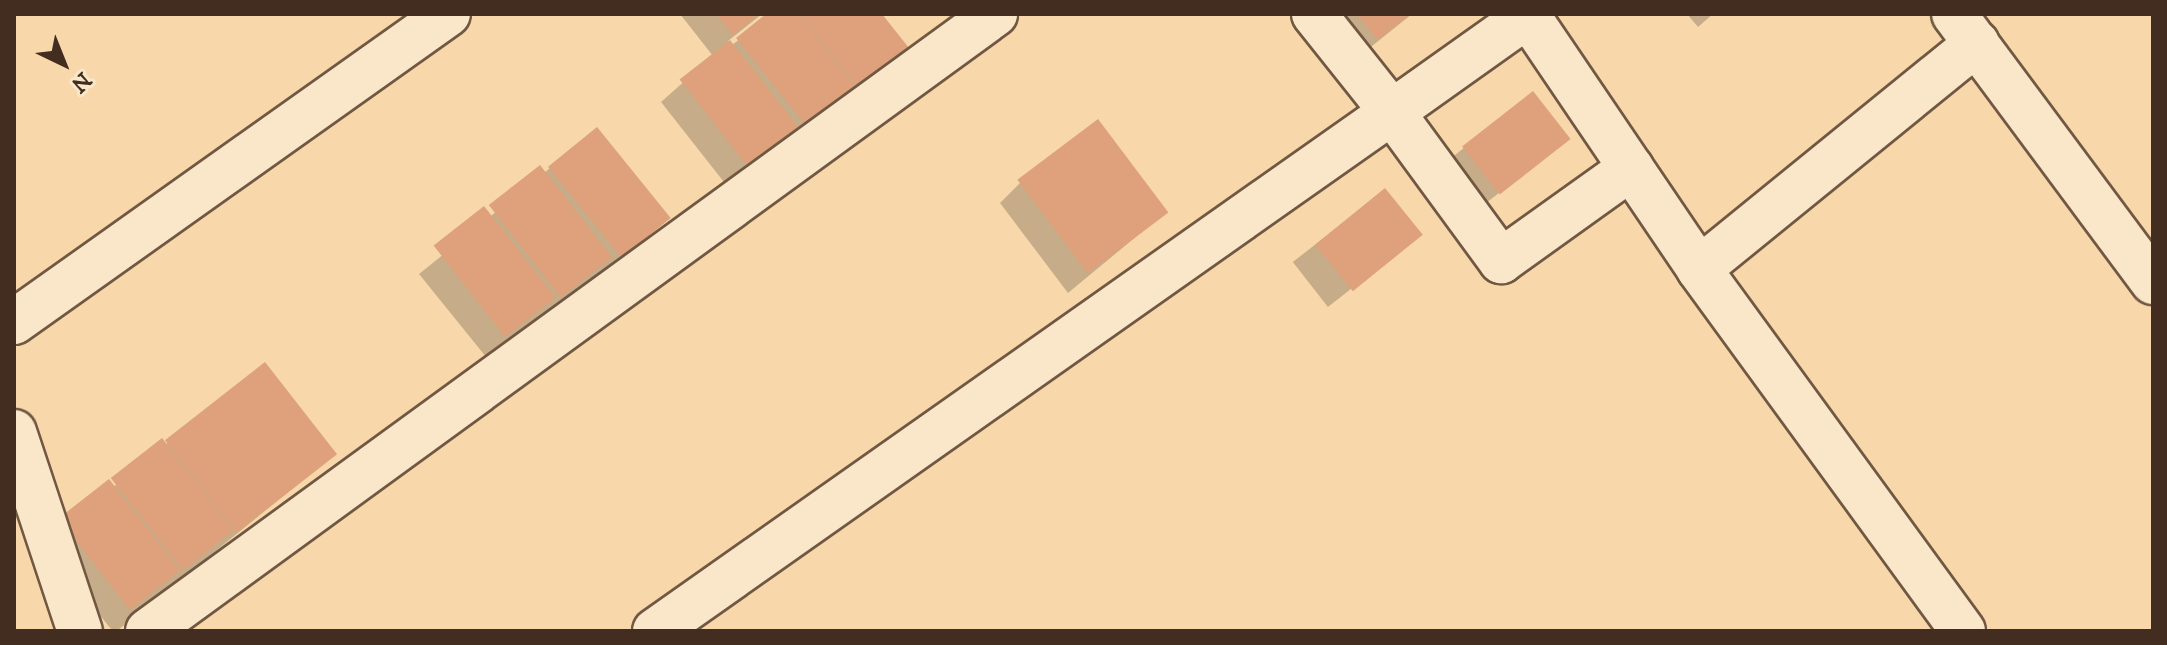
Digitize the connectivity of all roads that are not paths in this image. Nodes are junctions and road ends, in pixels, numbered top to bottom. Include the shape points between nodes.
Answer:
1 (448, 14) edge
2 (995, 14) edge
3 (1314, 14) edge
4 (1529, 15) edge
5 (1966, 28) edge
6 (1392, 112) junction
7 (1631, 168) junction
8 (1699, 269) junction
9 (2153, 282) edge
10 (14, 322) edge
11 (14, 432) edge
12 (80, 631) edge
13 (148, 631) edge
14 (655, 631) edge
15 (1963, 631) edge

1 - 10 street
2 - 13 street
3 - 6 street
4 - 6 street
4 - 7 street
5 - 8 street
5 - 9 street
6 - 7 street via 1501,261
6 - 14 street
7 - 8 street
8 - 15 street
11 - 12 street

